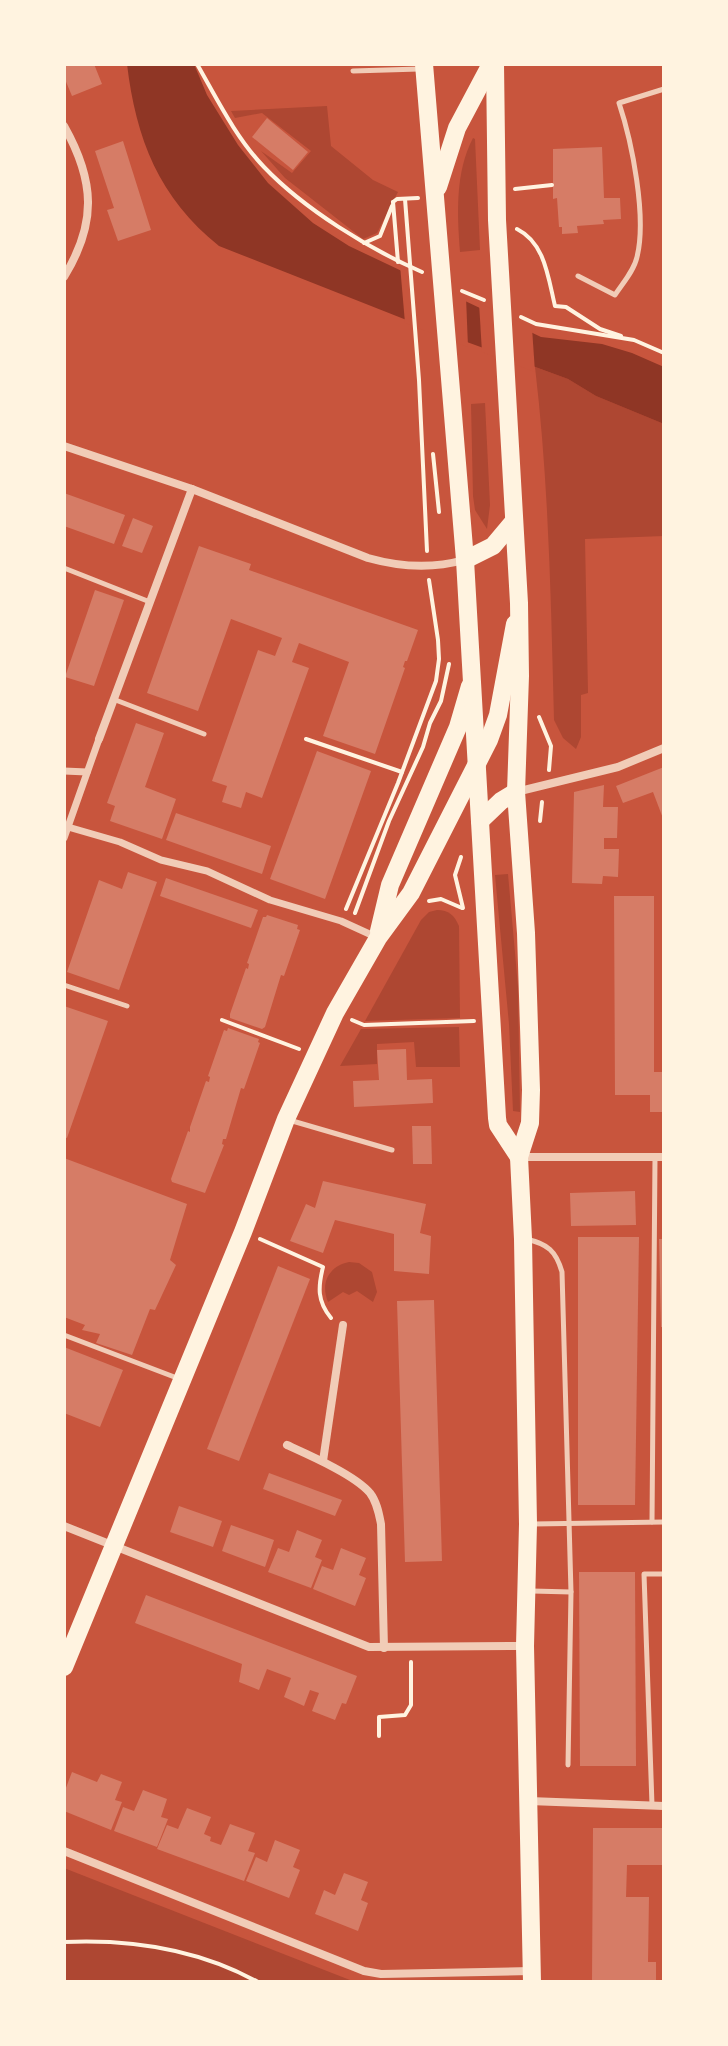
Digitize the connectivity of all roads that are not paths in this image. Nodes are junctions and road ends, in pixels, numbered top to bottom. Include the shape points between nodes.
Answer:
1 (493, 64) edge
2 (424, 66) edge
3 (353, 71) dead end
4 (664, 89) edge
5 (64, 126) edge
6 (434, 197) junction
7 (578, 276) dead end
8 (64, 277) edge
9 (64, 446) edge
10 (192, 489) junction
11 (514, 521) junction
12 (465, 560) junction
13 (64, 568) edge
14 (150, 602) junction
15 (519, 603) junction
16 (472, 675) junction
17 (113, 699) junction
18 (204, 734) dead end
19 (99, 739) joint
20 (664, 748) edge
21 (477, 766) junction
22 (64, 771) edge
23 (87, 772) junction
24 (516, 792) junction
25 (480, 821) junction
26 (68, 827) junction
27 (64, 838) edge
28 (378, 938) junction
29 (64, 985) edge
30 (127, 1006) dead end
31 (286, 1119) junction
32 (392, 1150) dead end
33 (519, 1157) junction
34 (660, 1157) edge
35 (523, 1239) junction
36 (343, 1325) road end
37 (64, 1335) edge
38 (182, 1380) junction
39 (287, 1445) dead end
40 (323, 1461) junction
41 (652, 1522) junction
42 (664, 1522) edge
43 (568, 1523) junction
44 (528, 1524) junction
45 (64, 1526) edge
46 (113, 1545) junction
47 (664, 1574) edge
48 (526, 1591) junction
49 (571, 1592) junction
50 (525, 1646) junction
51 (384, 1648) junction
52 (64, 1667) edge
53 (568, 1765) dead end
54 (529, 1801) junction
55 (664, 1806) edge
56 (652, 1807) junction
57 (64, 1851) edge
58 (532, 1976) edge

1 - 6 main road via 457,128
1 - 11 main road
2 - 3 lane
2 - 6 main road
4 - 7 lane via 619,103 636,176 637,258 615,295
5 - 8 street via 90,203 87,231
6 - 12 main road
9 - 10 street
10 - 12 street via 391,564
10 - 14 street
11 - 12 main road via 493,546
11 - 15 main road
12 - 16 main road
13 - 14 lane
14 - 17 street
15 - 21 main road via 498,715
15 - 24 main road
16 - 21 main road
16 - 28 main road via 458,727 390,885
17 - 18 lane
17 - 19 street
19 - 23 street
20 - 24 street via 618,767
21 - 25 main road
21 - 28 main road via 411,893
22 - 23 street
23 - 26 street
24 - 25 main road
24 - 33 main road via 531,1090 530,1123
25 - 33 main road via 498,1125
26 - 27 street
26 - 28 street via 207,871 270,900
28 - 31 main road via 335,1013
29 - 30 lane
31 - 32 lane
31 - 38 main road
33 - 34 street
33 - 35 main road
34 - 41 lane
35 - 43 lane via 544,1243 557,1255 562,1272
35 - 44 main road
36 - 40 street
37 - 38 lane
38 - 46 main road
39 - 40 street
40 - 51 street via 362,1486 376,1505
41 - 42 lane
41 - 43 lane
43 - 44 lane
43 - 49 lane
44 - 48 main road
45 - 46 street
46 - 51 street via 355,1643
46 - 52 main road
47 - 56 lane via 644,1574
48 - 49 lane
48 - 50 main road
49 - 53 lane
50 - 51 street
50 - 54 main road
54 - 56 street
54 - 58 main road
55 - 56 street
57 - 58 street via 364,1971

